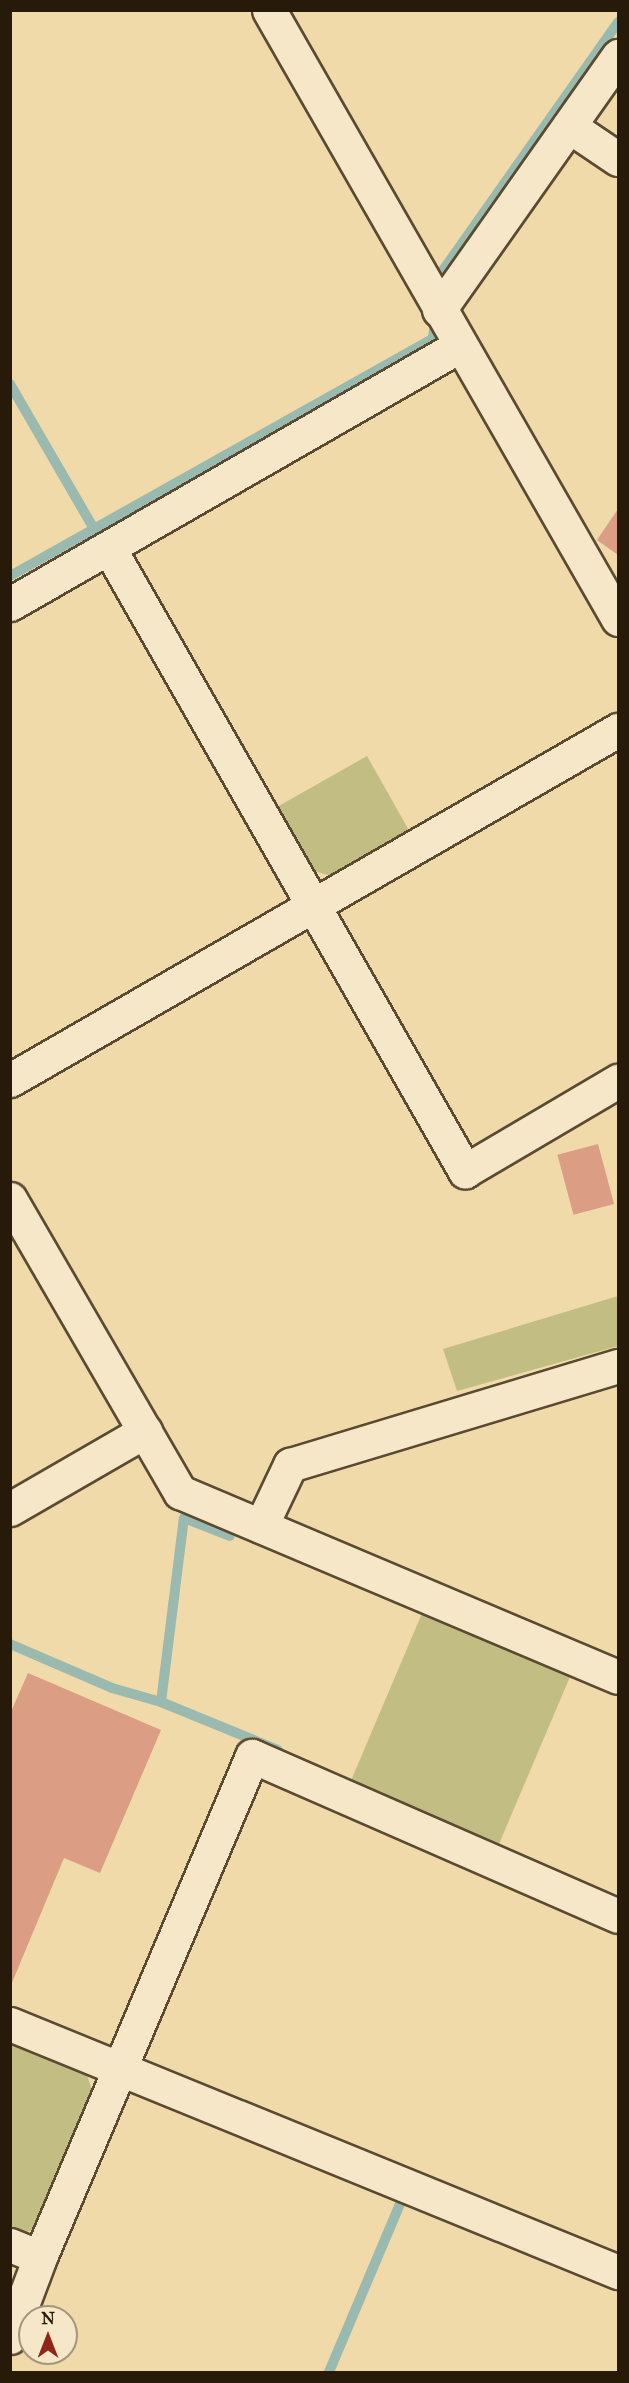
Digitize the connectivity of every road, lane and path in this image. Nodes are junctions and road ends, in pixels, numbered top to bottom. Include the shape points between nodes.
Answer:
1 (269, 10) edge
2 (618, 56) edge
3 (569, 126) junction
4 (618, 159) edge
5 (439, 310) junction
6 (459, 346) junction
7 (109, 548) junction
8 (10, 604) edge
9 (618, 619) edge
10 (618, 730) edge
11 (314, 906) junction
12 (10, 1080) edge
13 (618, 1081) edge
14 (10, 1199) edge
15 (618, 1366) edge
16 (145, 1431) junction
17 (10, 1509) edge
18 (261, 1526) junction
19 (617, 1672) edge
20 (618, 1916) edge
21 (10, 2024) edge
22 (119, 2068) junction
23 (25, 2251) edge
24 (618, 2272) edge
25 (10, 2337) edge

1 - 5 street
2 - 3 street
3 - 4 street
3 - 5 street
5 - 6 street
6 - 7 street
6 - 9 street
7 - 8 street
7 - 11 street
10 - 11 street
11 - 12 street
11 - 13 street via 465,1171
14 - 16 street
15 - 18 street via 290,1466
16 - 17 street
16 - 18 street via 180,1492
18 - 19 street
20 - 22 street via 252,1756
21 - 22 street
22 - 23 street
22 - 24 street
23 - 25 street

